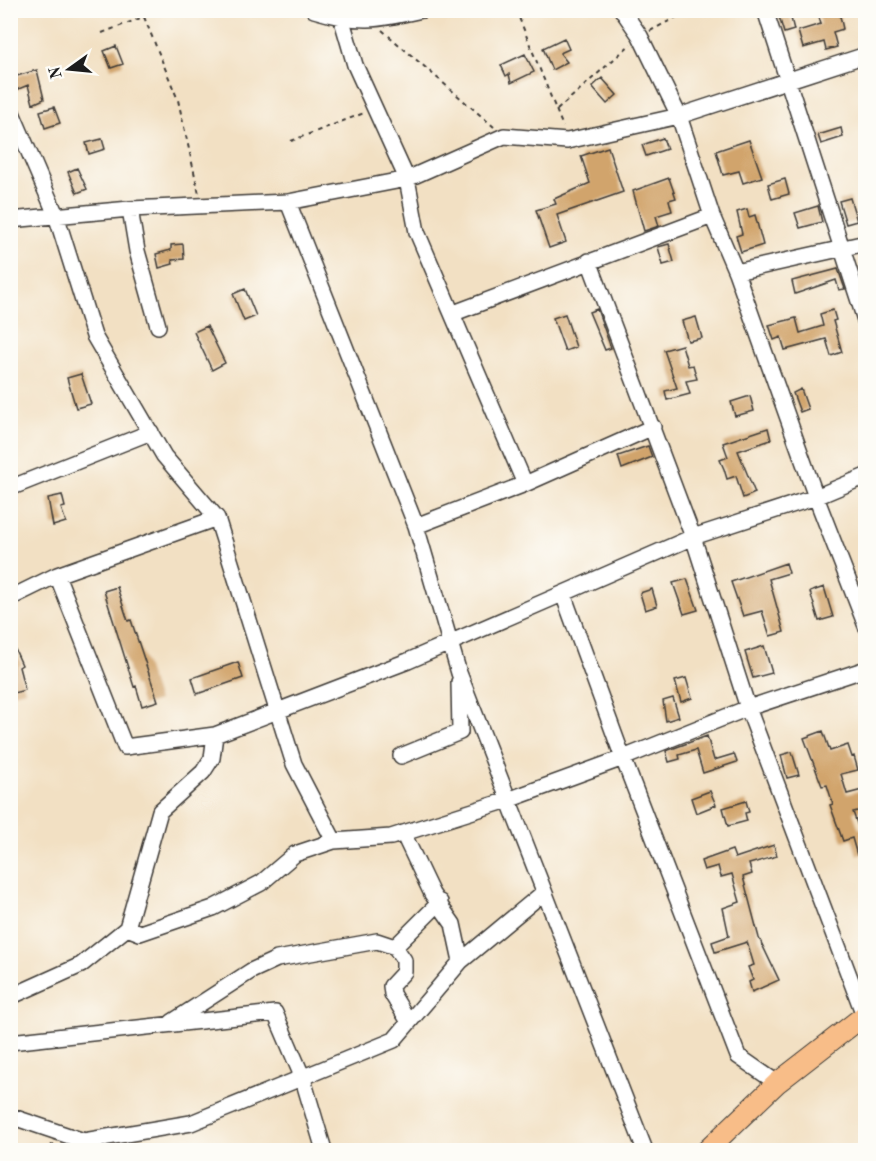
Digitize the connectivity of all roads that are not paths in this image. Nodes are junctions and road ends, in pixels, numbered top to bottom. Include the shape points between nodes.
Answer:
1 (314, 10) edge
2 (422, 10) edge
3 (622, 10) edge
4 (765, 10) edge
5 (339, 14) edge
6 (866, 55) edge
7 (786, 79) junction
8 (10, 108) edge
9 (680, 116) junction
10 (407, 179) junction
11 (288, 202) junction
12 (130, 209) junction
13 (56, 215) junction
14 (712, 216) junction
15 (10, 220) edge
16 (866, 243) edge
17 (842, 248) junction
18 (590, 261) junction
19 (736, 272) junction
20 (454, 314) junction
21 (866, 323) edge
22 (158, 326) dead end
23 (652, 427) junction
24 (151, 432) junction
25 (866, 476) edge
26 (525, 484) junction
27 (10, 488) edge
28 (816, 496) junction
29 (217, 518) junction
30 (417, 526) junction
31 (693, 537) junction
32 (57, 575) junction
33 (564, 594) junction
34 (10, 597) edge
35 (866, 626) edge
36 (449, 643) junction
37 (866, 669) edge
38 (459, 674) junction
39 (748, 708) junction
40 (276, 712) junction
41 (215, 735) junction
42 (401, 756) dead end
43 (623, 758) junction
44 (508, 800) junction
45 (403, 832) junction
46 (334, 841) junction
47 (543, 893) junction
48 (440, 902) junction
49 (127, 928) junction
50 (395, 947) junction
51 (461, 961) junction
52 (10, 997) edge
53 (865, 1015) edge
54 (409, 1022) junction
55 (166, 1025) junction
56 (10, 1042) edge
57 (302, 1076) junction
58 (777, 1083) junction
59 (10, 1116) edge
60 (84, 1141) junction
61 (96, 1150) edge
62 (324, 1150) edge
63 (645, 1150) edge
64 (706, 1150) edge

1 - 5 street
2 - 5 street via 371,21
3 - 9 street via 640,36
4 - 7 street
5 - 10 street via 355,65
6 - 7 street
7 - 9 street
7 - 17 street
8 - 13 street
9 - 10 street via 567,141 504,136
9 - 14 street
10 - 11 street
10 - 20 street via 417,232
11 - 12 street
11 - 30 street
12 - 13 street
12 - 22 street
13 - 15 street
13 - 24 street via 94,336
14 - 18 street
14 - 19 street
16 - 17 street
17 - 19 street
17 - 21 street
18 - 20 street
18 - 23 street
19 - 28 street
20 - 26 street
23 - 26 street
23 - 31 street
24 - 27 street
24 - 29 street via 164,456
25 - 28 street
26 - 30 street
28 - 31 street
28 - 35 street
29 - 32 street
29 - 40 street
30 - 36 street
31 - 33 street
31 - 39 street
32 - 34 street
32 - 41 street via 125,747
33 - 36 street
33 - 43 street
36 - 38 street
36 - 40 street
37 - 39 street
38 - 42 street via 460,732
38 - 44 street
39 - 43 street
39 - 53 street
40 - 41 street
40 - 46 street via 294,764
41 - 49 street via 212,759 203,772 160,811
43 - 44 street
43 - 58 street via 738,1056
44 - 45 street
44 - 47 street
45 - 46 street via 391,837
45 - 48 street via 432,894
46 - 49 street via 295,854 261,883 213,908 140,933
47 - 51 street
47 - 63 street
48 - 50 street
48 - 51 street via 453,924
49 - 52 street via 81,965
50 - 54 street via 404,960 404,972 391,986 392,994
50 - 55 street via 377,941 277,959
51 - 54 street
53 - 58 main road
54 - 57 street via 394,1040
55 - 56 street
55 - 57 street via 275,1013
57 - 60 street via 190,1123
57 - 62 street
58 - 64 main road
59 - 60 street
60 - 61 street

